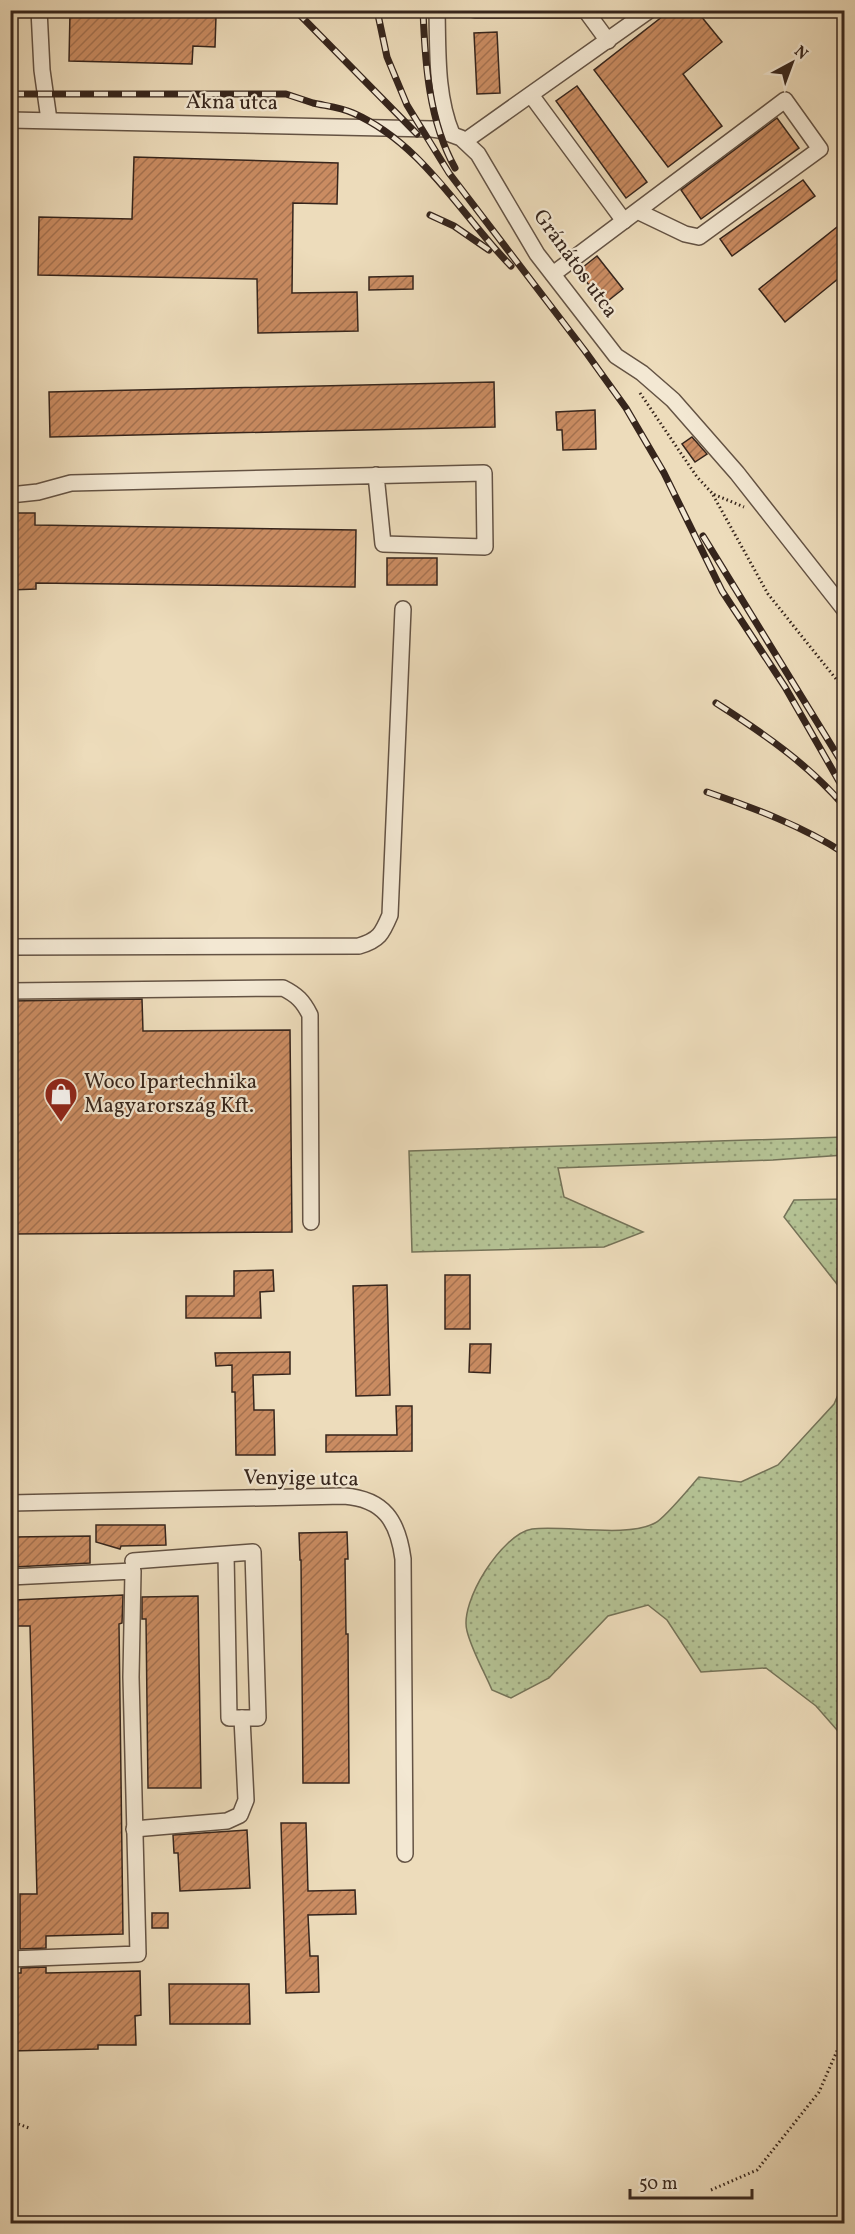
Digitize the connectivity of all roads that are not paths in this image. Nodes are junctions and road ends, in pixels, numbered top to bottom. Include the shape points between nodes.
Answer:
1 (39, 10) edge
2 (437, 10) edge
3 (475, 10) edge
4 (650, 10) edge
5 (587, 11) edge
6 (608, 41) junction
7 (531, 95) junction
8 (10, 120) edge
9 (49, 120) junction
10 (459, 138) junction
11 (637, 211) junction
12 (624, 221) junction
13 (553, 274) junction
14 (376, 475) junction
15 (10, 495) edge
16 (403, 609) dead end
17 (844, 609) edge
18 (10, 947) edge
19 (10, 991) edge
20 (311, 1222) dead end
21 (10, 1503) edge
22 (226, 1554) junction
23 (133, 1561) dead end
24 (10, 1577) edge
25 (242, 1718) junction
26 (135, 1828) junction
27 (405, 1854) dead end
28 (10, 1959) edge

1 - 9 street
2 - 10 street, Gránátos utca via 441,94 444,111
3 - 5 street
4 - 6 street
5 - 6 street
6 - 7 street
7 - 10 street
7 - 12 street
8 - 9 street, Akna utca
9 - 10 street, Akna utca via 432,129
10 - 13 street, Gránátos utca via 478,154
11 - 11 street via 699,237 820,149 784,99
11 - 12 street
12 - 13 street
13 - 17 street, Gránátos utca via 616,356 673,400 737,473
14 - 14 street via 484,473 485,547 383,543
14 - 15 street via 71,483
16 - 18 street via 390,915 374,941 359,946
19 - 20 street via 283,988 296,994 310,1015
21 - 27 street, Venyige utca via 344,1496 370,1501 383,1511 393,1523 401,1546
22 - 23 street
22 - 25 street via 229,1718
22 - 25 street via 253,1552 258,1718
24 - 26 street via 133,1571
25 - 26 street via 246,1800 240,1815 227,1821
26 - 28 street via 138,1954

